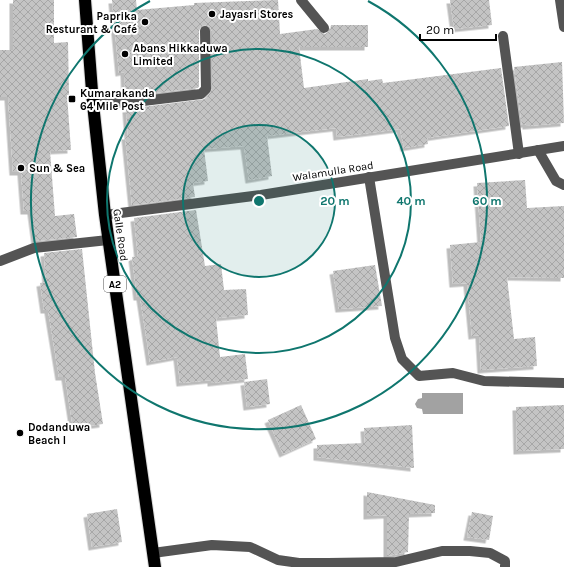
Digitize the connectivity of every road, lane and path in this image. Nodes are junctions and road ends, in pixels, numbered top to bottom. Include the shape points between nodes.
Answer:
1 (85, 0) edge
2 (301, 0) edge
3 (560, 0) edge
4 (564, 27) edge
5 (324, 28) dead end
6 (205, 32) dead end
7 (503, 36) dead end
8 (93, 104) junction
9 (564, 146) edge
10 (538, 150) junction
11 (519, 154) junction
12 (369, 178) junction
13 (564, 185) edge
14 (105, 215) junction
15 (108, 240) junction
16 (0, 261) edge
17 (564, 383) edge
18 (153, 553) junction
19 (155, 567) edge
20 (505, 567) edge

1 - 8 highway, Galle Road / A2
2 - 5 street
3 - 4 street
6 - 8 street via 206,89 201,94
7 - 11 street
8 - 14 highway, Galle Road / A2
9 - 10 street, Walamulla Road
10 - 11 street, Walamulla Road
10 - 13 street via 556,181
11 - 12 street, Walamulla Road
12 - 14 street, Walamulla Road
12 - 17 street via 395,338 402,359 419,376 453,373 484,381
14 - 15 highway, Galle Road / A2
15 - 16 street via 34,248
15 - 18 highway, Galle Road / A2
18 - 19 highway, Galle Road / A2
18 - 20 street via 212,545 250,548 278,560 328,563 396,562 442,551 470,551 490,553 505,561

